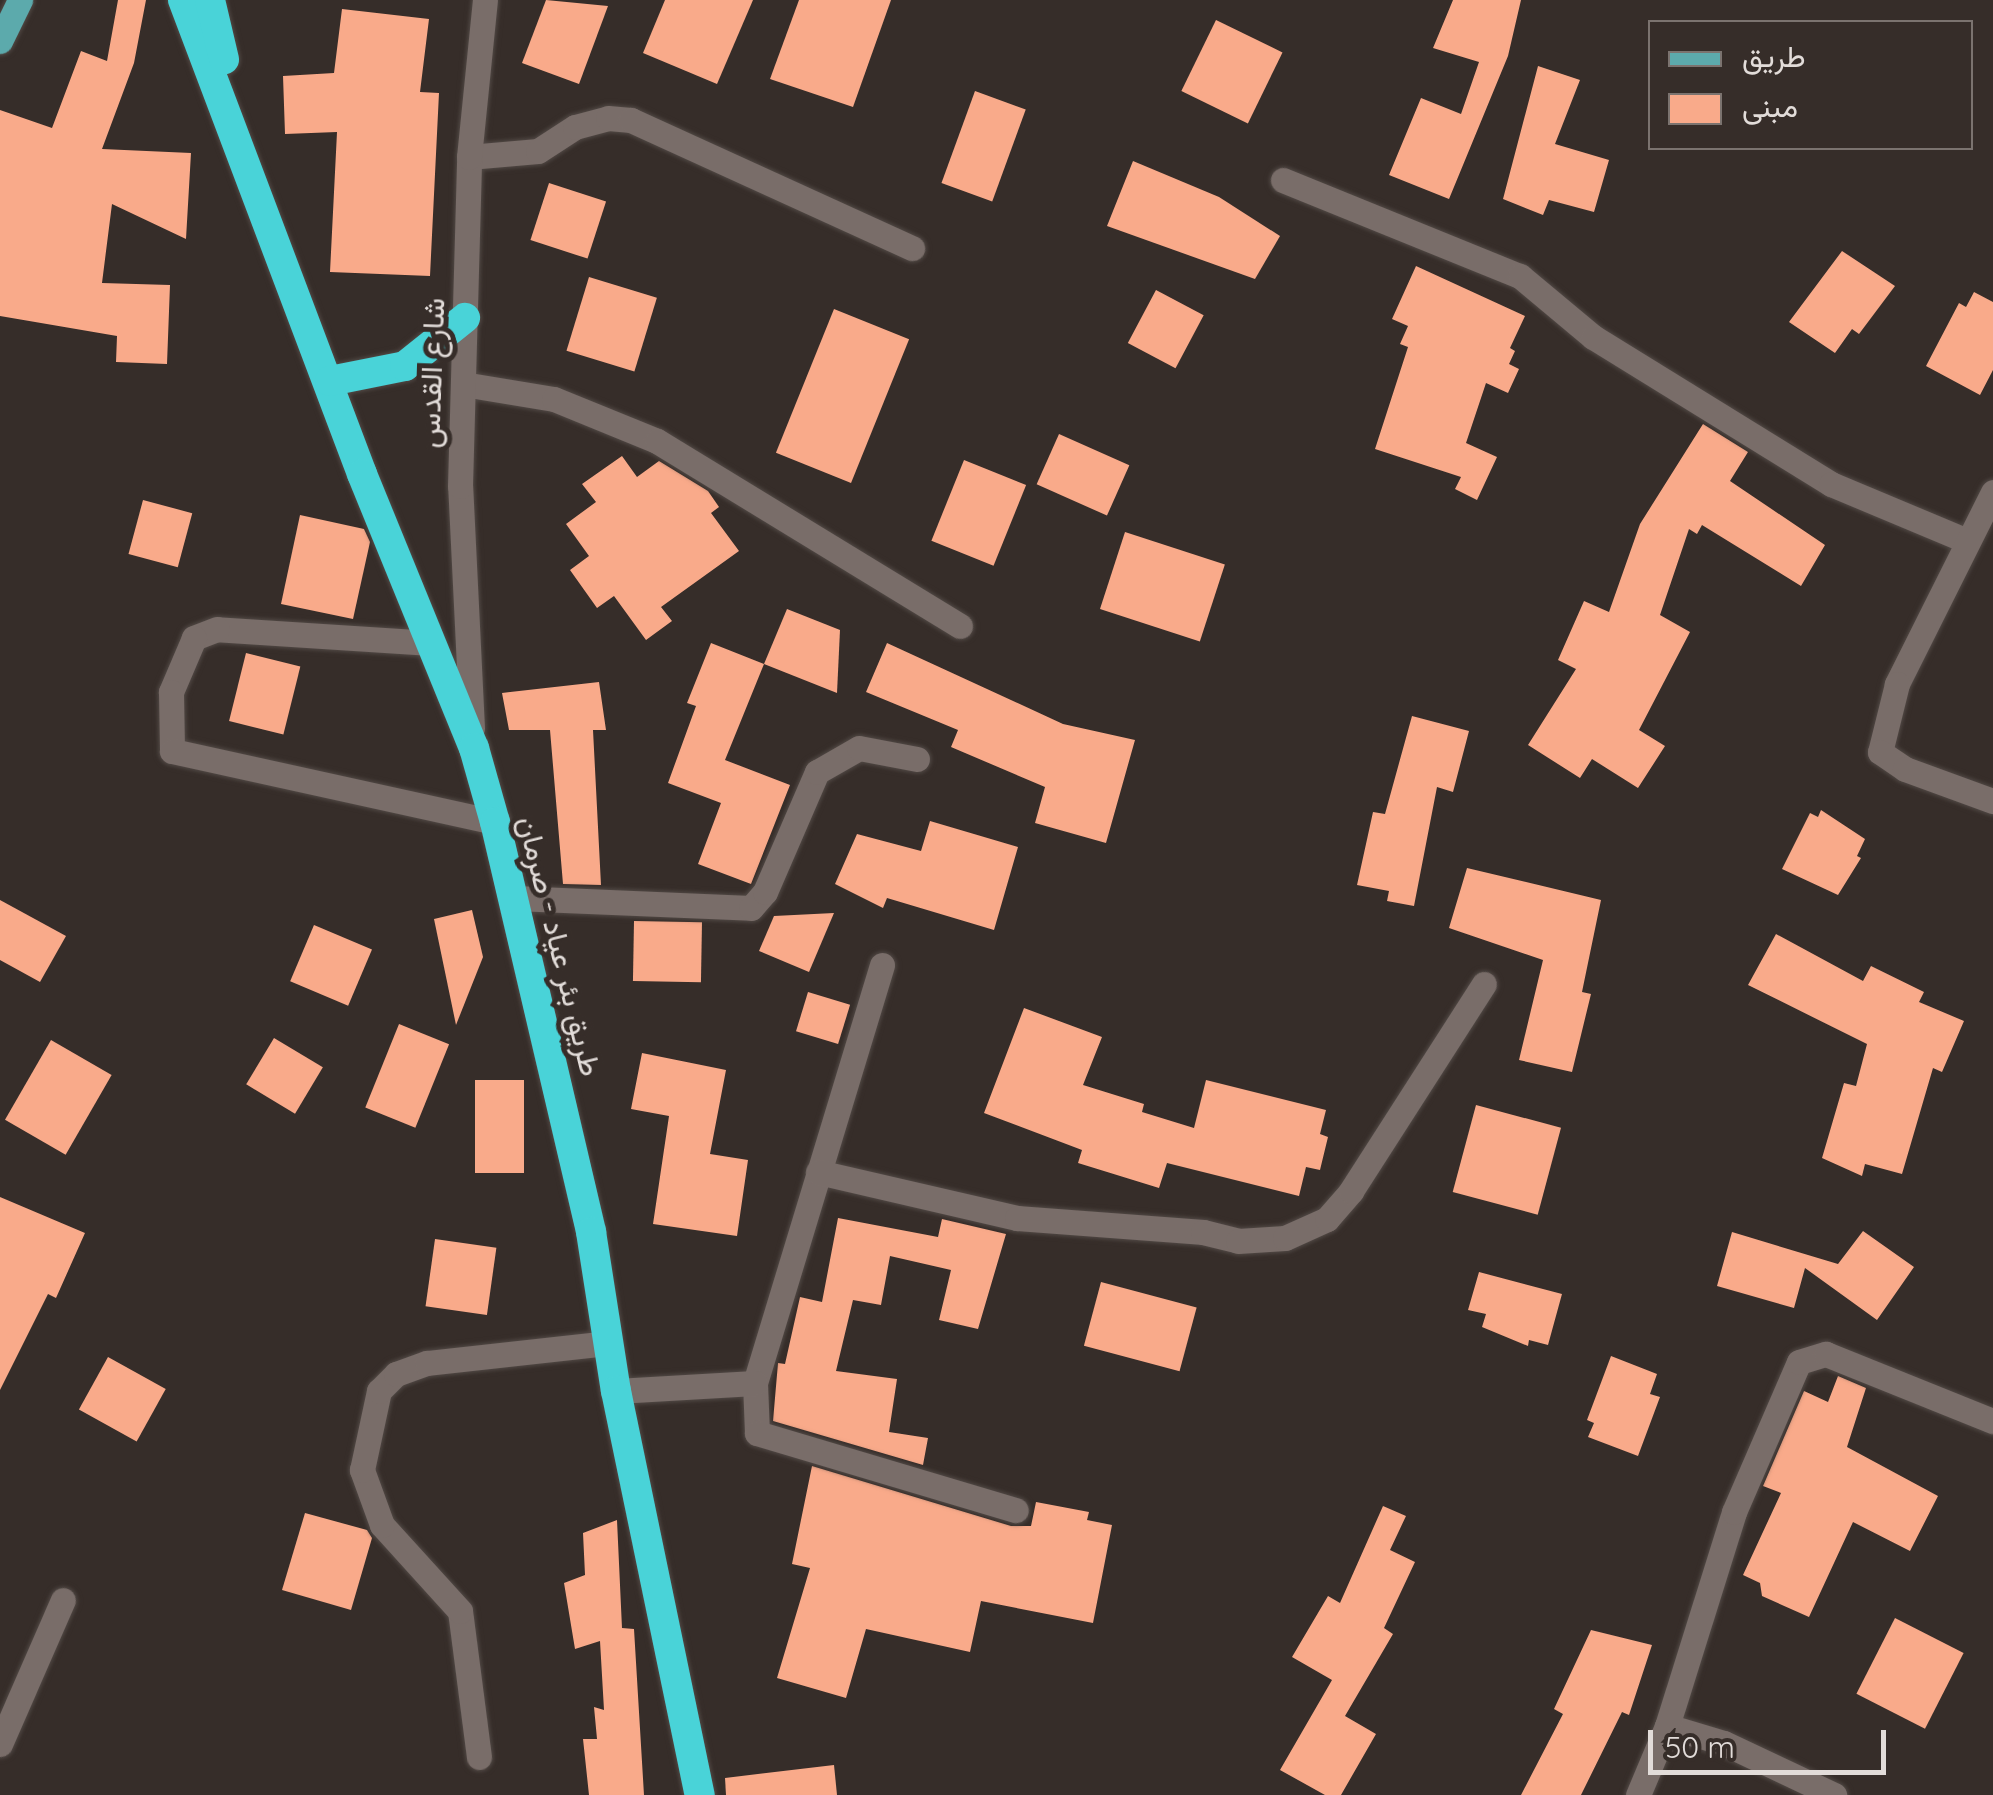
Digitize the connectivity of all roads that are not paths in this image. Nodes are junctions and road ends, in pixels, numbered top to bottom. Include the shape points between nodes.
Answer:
1 (36, 0) edge
2 (184, 0) edge
3 (210, 0) edge
4 (486, 0) edge
5 (11, 20) edge
6 (243, 145) junction
7 (470, 157) junction
8 (1283, 180) dead end
9 (912, 248) dead end
10 (466, 318) junction
11 (330, 382) junction
12 (463, 384) junction
13 (1993, 492) edge
14 (1966, 541) junction
15 (960, 626) dead end
16 (431, 643) junction
17 (474, 748) junction
18 (916, 759) dead end
19 (1993, 800) edge
20 (495, 822) junction
21 (515, 898) junction
22 (882, 966) dead end
23 (1484, 984) dead end
24 (818, 1172) junction
25 (608, 1343) junction
26 (754, 1384) junction
27 (616, 1390) junction
28 (1993, 1421) edge
29 (1016, 1510) dead end
30 (63, 1600) dead end
31 (1667, 1726) junction
32 (0, 1744) edge
33 (479, 1757) dead end
34 (700, 1795) edge
35 (1638, 1795) edge
36 (1834, 1795) edge

1 - 5 main road
2 - 6 highway
3 - 6 highway
4 - 7 street, شارع القدس
6 - 11 highway, طريق بئر عياد - صرمان
7 - 9 street via 538,151 575,127 631,120
7 - 10 street, شارع القدس
8 - 14 street via 1520,276 1593,337 1831,484
10 - 11 highway via 405,366
10 - 12 street, شارع القدس
11 - 16 highway, طريق بئر عياد - صرمان
12 - 15 street via 554,399 657,441
12 - 17 street, شارع القدس via 460,550
13 - 14 street
14 - 19 street via 1897,684 1880,752 1905,769
16 - 17 highway, طريق بئر عياد - صرمان
16 - 20 street via 216,629 194,638 171,692 172,751
17 - 20 highway, طريق بئر عياد - صرمان
18 - 21 street via 859,748 817,772 765,892 750,908
20 - 21 highway, طريق بئر عياد - صرمان
21 - 25 highway, طريق بئر عياد - صرمان via 591,1232
22 - 24 street
23 - 24 street via 1351,1192 1327,1219 1286,1238 1238,1241 1202,1232 1017,1218
24 - 26 street
25 - 27 highway, طريق بئر عياد - صرمان
25 - 33 street via 426,1363 396,1374 379,1391 362,1470 382,1525 460,1610
26 - 27 street
26 - 29 street via 757,1433 770,1442
27 - 34 highway, طريق بئر عياد - صرمان
28 - 31 street via 1826,1354 1799,1362 1728,1530
30 - 32 street
31 - 35 street
31 - 36 street via 1724,1743

